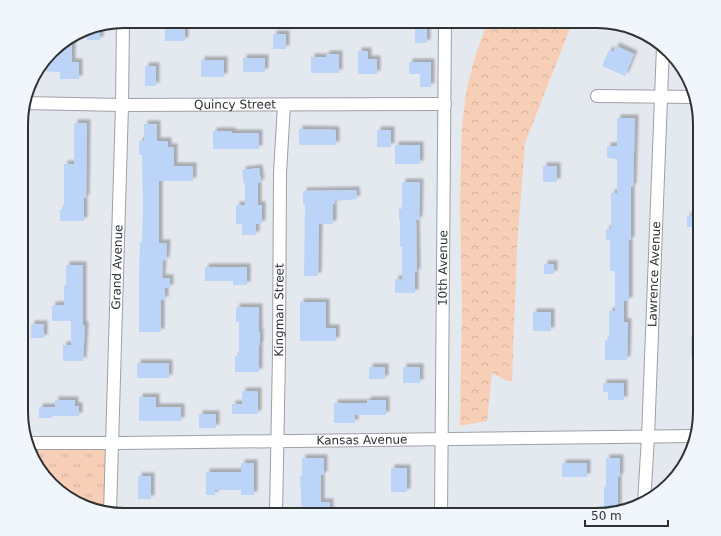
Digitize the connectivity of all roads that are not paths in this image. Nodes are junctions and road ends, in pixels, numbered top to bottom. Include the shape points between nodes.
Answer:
1 (123, 28) edge
2 (445, 28) edge
3 (663, 54) edge
4 (597, 96) dead end
5 (660, 97) junction
6 (689, 97) edge
7 (30, 103) edge
8 (445, 104) junction
9 (122, 105) junction
10 (284, 105) junction
11 (690, 436) edge
12 (648, 437) junction
13 (442, 439) junction
14 (278, 441) junction
15 (33, 443) edge
16 (112, 443) junction
17 (644, 495) edge
18 (110, 507) edge
19 (276, 508) edge
20 (441, 508) edge

1 - 9 street, Grand Avenue
2 - 8 street, 10th Avenue
3 - 5 street, Lawrence Avenue
4 - 5 street
5 - 6 street
5 - 12 street, Lawrence Avenue
7 - 9 street, Quincy Street
8 - 10 street, Quincy Street
8 - 13 street, 10th Avenue
9 - 10 street, Quincy Street
9 - 16 street, Grand Avenue
10 - 14 street, Kingman Street via 280,173
11 - 12 street, Kansas Avenue
12 - 13 street, Kansas Avenue
12 - 17 street, Lawrence Avenue
13 - 14 street, Kansas Avenue
13 - 20 street, 10th Avenue
14 - 16 street, Kansas Avenue
14 - 19 street, Kingman Street
15 - 16 street, Kansas Avenue
16 - 18 street, Grand Avenue

